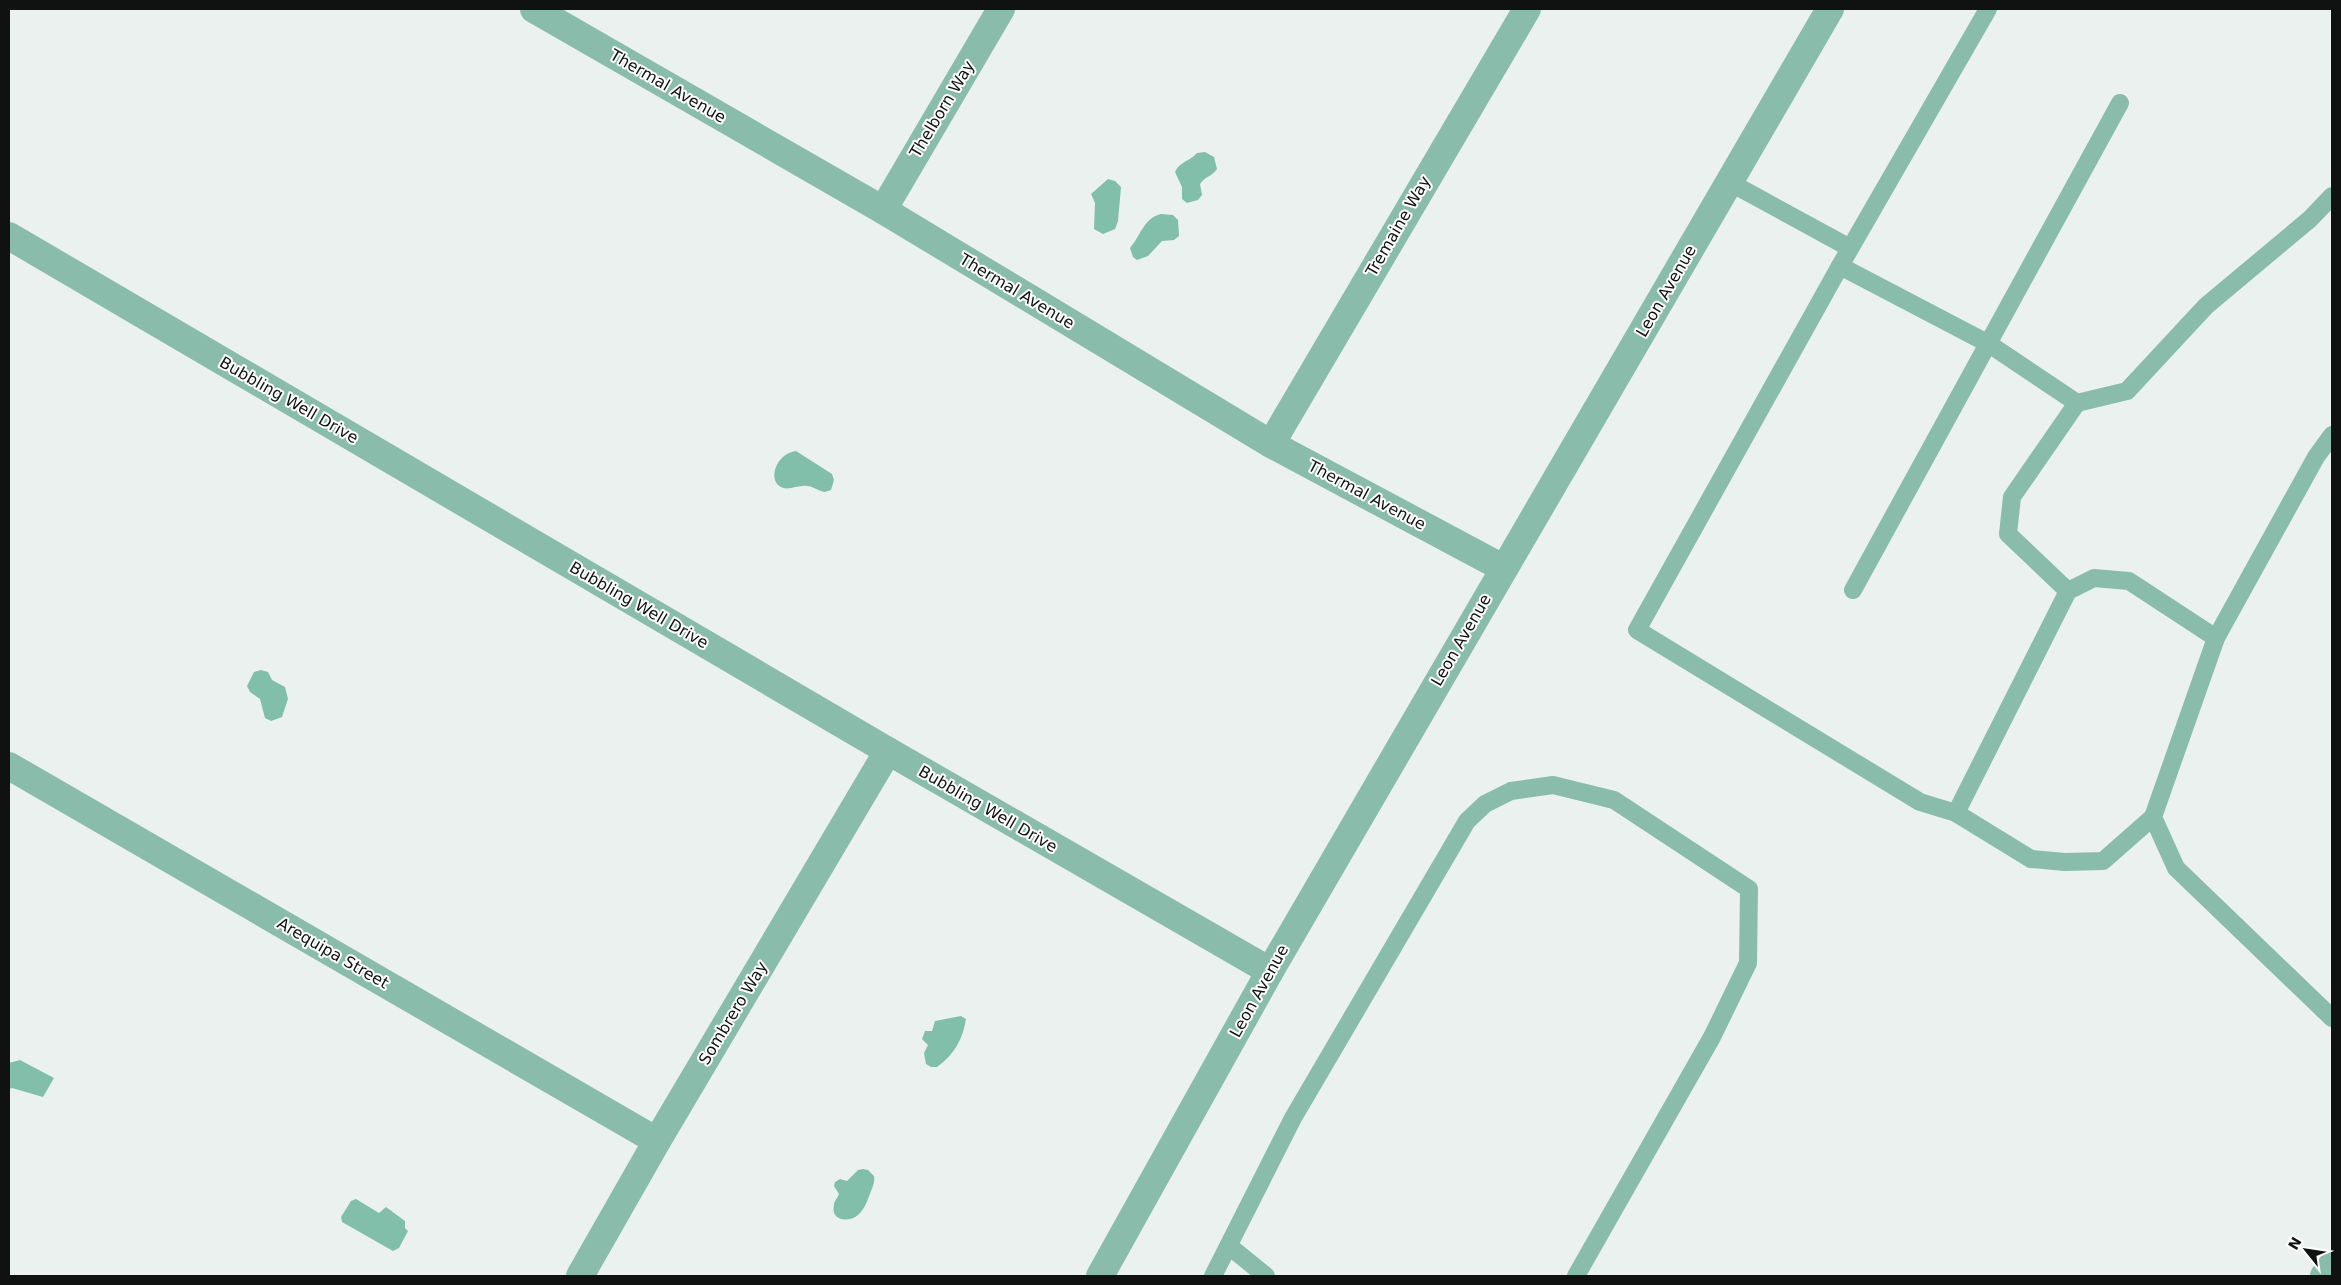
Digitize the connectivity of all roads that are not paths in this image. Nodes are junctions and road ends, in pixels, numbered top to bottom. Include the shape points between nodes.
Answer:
1 (534, 9) edge
2 (1001, 9) edge
3 (1526, 9) edge
4 (1830, 9) edge
5 (1988, 9) edge
6 (2120, 103) dead end
7 (1729, 182) junction
8 (2332, 196) edge
9 (883, 210) junction
10 (9, 236) edge
11 (1850, 248) junction
12 (1840, 266) junction
13 (1989, 344) junction
14 (2077, 403) junction
15 (2332, 436) edge
16 (1271, 444) junction
17 (1503, 568) junction
18 (1853, 590) dead end
19 (2068, 592) junction
20 (2216, 638) junction
21 (888, 751) junction
22 (9, 766) edge
23 (1956, 813) junction
24 (2153, 818) junction
25 (1270, 971) junction
26 (2332, 1018) edge
27 (657, 1141) junction
28 (1229, 1246) junction
29 (2332, 1266) edge
30 (580, 1276) edge
31 (1100, 1276) edge
32 (1213, 1276) edge
33 (1266, 1276) edge
34 (1576, 1276) edge
35 (2324, 1276) edge

1 - 9 street, Thermal Avenue
2 - 9 street, Thelborn Way
3 - 16 street, Tremaine Way
4 - 7 street, Leon Avenue
5 - 11 lane
6 - 13 lane
7 - 11 lane
7 - 17 street, Leon Avenue
8 - 14 lane via 2310,219 2206,306 2127,391
9 - 16 street, Thermal Avenue
10 - 21 street, Bubbling Well Drive
11 - 12 lane
12 - 13 lane
12 - 23 lane via 1637,630 1920,802
13 - 14 lane
13 - 18 lane
14 - 19 lane via 2012,497 2008,534
15 - 20 lane via 2316,457
16 - 17 street, Thermal Avenue
17 - 25 street, Leon Avenue
19 - 20 lane via 2094,578 2129,581
19 - 23 lane
20 - 24 lane
21 - 25 street, Bubbling Well Drive
21 - 27 street, Sombrero Way
22 - 27 street, Arequipa Street
23 - 24 lane via 2031,859 2065,862 2103,861
24 - 26 lane via 2176,868
25 - 31 street, Leon Avenue
27 - 30 street, Sombrero Way
28 - 32 lane
28 - 33 lane
28 - 34 lane via 1293,1118 1467,821 1485,804 1511,791 1553,785 1614,800 1749,889 1748,963 1712,1038
29 - 35 street

